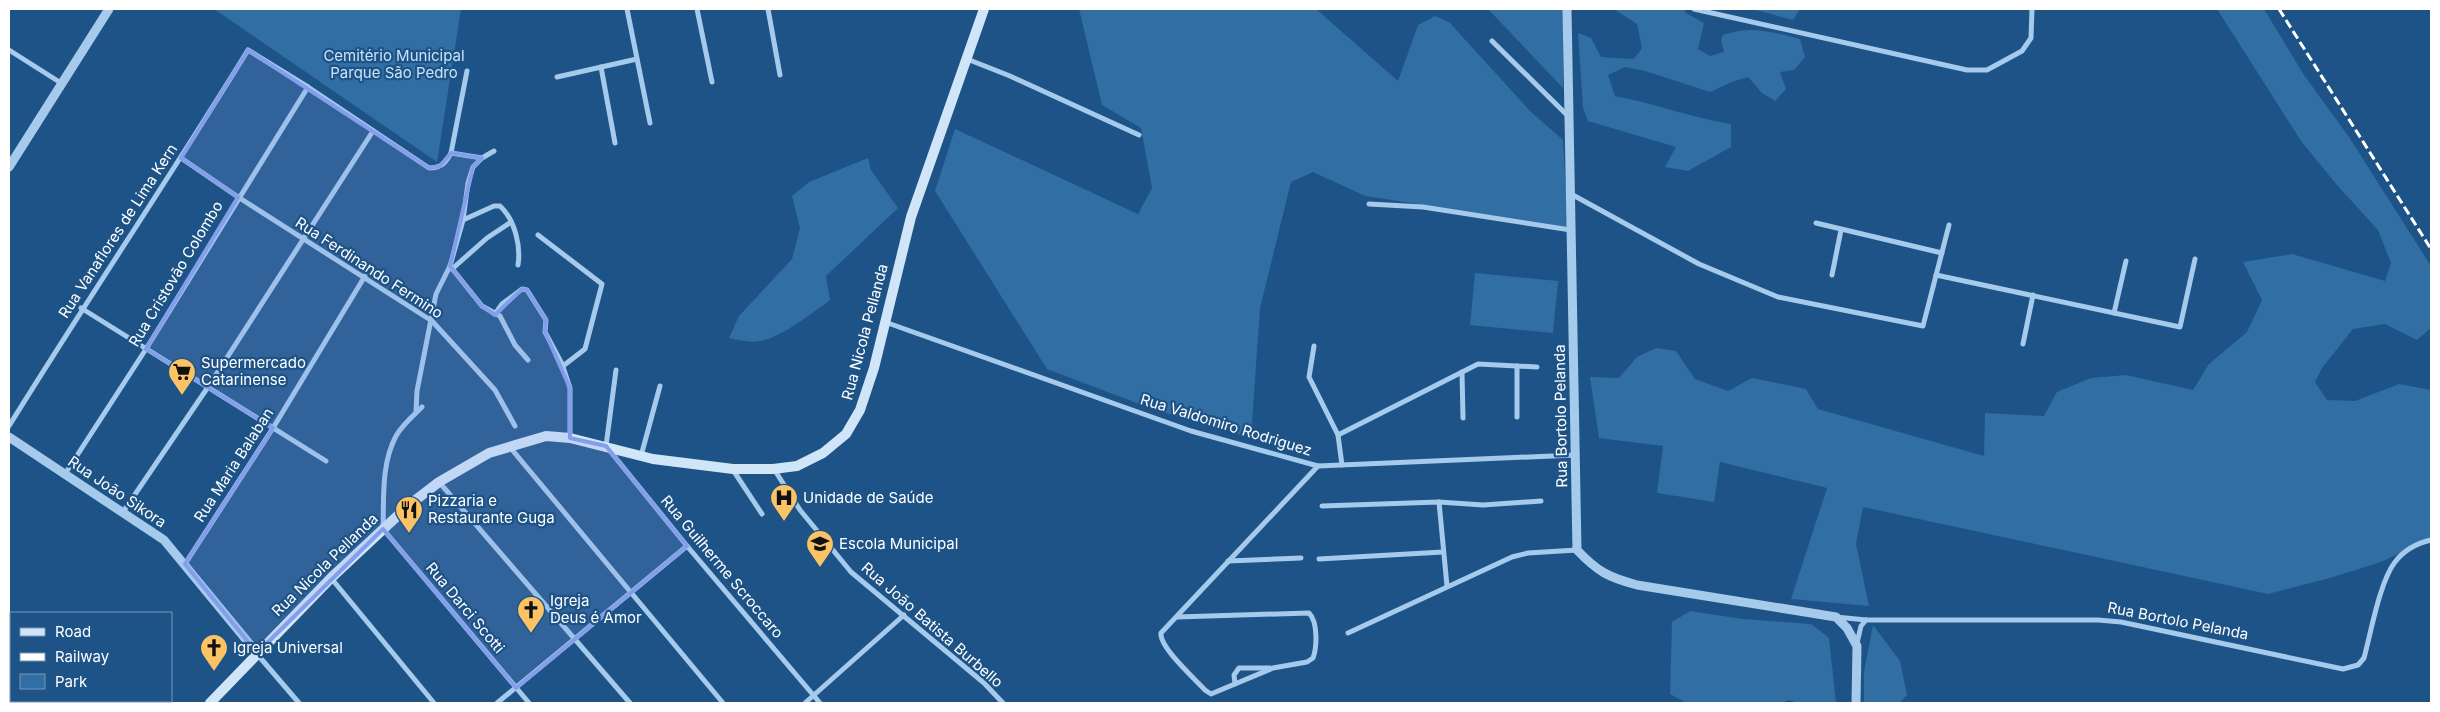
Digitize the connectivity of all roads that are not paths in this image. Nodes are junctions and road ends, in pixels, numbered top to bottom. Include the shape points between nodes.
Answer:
1 (109, 9) edge
2 (627, 9) edge
3 (697, 9) edge
4 (768, 9) edge
5 (984, 9) edge
6 (1567, 9) edge
7 (1694, 9) edge
8 (2032, 9) edge
9 (1492, 41) dead end
10 (9, 50) edge
11 (637, 59) junction
12 (967, 59) junction
13 (601, 68) junction
14 (467, 71) dead end
15 (780, 75) dead end
16 (557, 77) dead end
17 (712, 82) dead end
18 (61, 83) junction
19 (308, 87) junction
20 (1569, 118) junction
21 (650, 123) dead end
22 (373, 131) junction
23 (1139, 136) dead end
24 (615, 143) dead end
25 (494, 151) dead end
26 (451, 153) junction
27 (181, 158) junction
28 (482, 158) junction
29 (9, 167) edge
30 (1570, 194) junction
31 (238, 198) junction
32 (1369, 204) dead end
33 (463, 220) junction
34 (511, 222) junction
35 (1816, 223) dead end
36 (1949, 225) dead end
37 (1571, 230) junction
38 (1841, 230) junction
39 (538, 235) dead end
40 (302, 239) junction
41 (1942, 253) junction
42 (2195, 259) dead end
43 (2126, 261) dead end
44 (518, 265) dead end
45 (451, 268) junction
46 (1832, 275) dead end
47 (1936, 275) junction
48 (365, 276) junction
49 (2033, 296) junction
50 (81, 308) junction
51 (2114, 313) junction
52 (495, 314) junction
53 (432, 321) junction
54 (884, 322) junction
55 (2023, 344) dead end
56 (1314, 346) dead end
57 (146, 349) junction
58 (528, 360) dead end
59 (563, 366) junction
60 (1517, 366) junction
61 (1537, 367) dead end
62 (616, 370) dead end
63 (1462, 372) junction
64 (660, 386) dead end
65 (208, 387) junction
66 (422, 407) dead end
67 (416, 413) junction
68 (1517, 417) dead end
69 (1463, 418) dead end
70 (9, 426) edge
71 (515, 426) dead end
72 (273, 428) junction
73 (1338, 435) junction
74 (9, 437) edge
75 (570, 438) junction
76 (509, 446) junction
77 (606, 446) junction
78 (1575, 454) junction
79 (641, 456) junction
80 (326, 461) dead end
81 (1342, 465) junction
82 (1318, 466) junction
83 (733, 469) junction
84 (774, 469) junction
85 (65, 474) junction
86 (439, 482) junction
87 (1541, 501) dead end
88 (1439, 502) junction
89 (1322, 506) dead end
90 (123, 512) junction
91 (762, 514) dead end
92 (383, 529) junction
93 (2431, 540) edge
94 (686, 546) junction
95 (1577, 550) junction
96 (1443, 552) junction
97 (1301, 558) dead end
98 (1319, 559) dead end
99 (1228, 561) junction
100 (184, 564) junction
101 (332, 578) junction
102 (1447, 586) junction
103 (630, 593) junction
104 (904, 615) junction
105 (1836, 616) junction
106 (1177, 617) junction
107 (1866, 620) junction
108 (1348, 633) dead end
109 (574, 639) junction
110 (1856, 646) junction
111 (257, 653) junction
112 (1273, 668) junction
113 (1235, 684) junction
114 (516, 688) junction
115 (814, 696) junction
116 (210, 703) edge
117 (299, 703) edge
118 (434, 703) edge
119 (497, 703) edge
120 (529, 703) edge
121 (630, 703) edge
122 (724, 703) edge
123 (805, 703) edge
124 (820, 703) edge
125 (1003, 703) edge
126 (1856, 703) edge

1 - 18 street
2 - 11 street
3 - 17 street
4 - 15 street
5 - 12 main road, Rua Nicola Pellanda
6 - 20 street, Rua Bortolo Pelanda
7 - 8 street via 1967,70 1987,70 2022,51 2031,38
9 - 20 street
10 - 18 street
11 - 13 street
11 - 21 street
12 - 23 street
12 - 54 main road, Rua Nicola Pellanda via 911,217
13 - 16 street
13 - 24 street
14 - 26 street
18 - 29 street
19 - 22 street
19 - 27 street, Rua Vanaflores de Lima Kern via 248,50
19 - 31 street, Rua Cristovão Colombo
20 - 30 street, Rua Bortolo Pelanda
22 - 26 street via 429,168 446,162
22 - 40 street
25 - 28 street
26 - 28 street
27 - 31 street, Rua Ferdinando Fermino
27 - 50 street, Rua Vanaflores de Lima Kern
28 - 33 street via 473,167
30 - 37 street, Rua Bortolo Pelanda
30 - 47 street via 1699,264 1778,296 1924,326
31 - 40 street, Rua Ferdinando Fermino
31 - 57 street, Rua Cristovão Colombo
32 - 37 street via 1423,207
33 - 34 street via 500,206
33 - 45 street
34 - 44 street via 517,240
34 - 45 street
35 - 38 street
36 - 41 street
37 - 78 street, Rua Bortolo Pelanda
38 - 41 street
38 - 46 street
39 - 59 street via 602,284 585,349
40 - 48 street, Rua Ferdinando Fermino
40 - 65 street
41 - 47 street
42 - 51 street via 2180,327
43 - 51 street
45 - 52 street via 482,306
45 - 53 street via 436,294
47 - 49 street
48 - 53 street, Rua Ferdinando Fermino
48 - 72 street, Rua Maria Balaban
49 - 51 street
49 - 55 street
50 - 57 street
50 - 70 street, Rua Vanaflores de Lima Kern
52 - 58 street via 500,316
52 - 59 street via 502,304 522,289 527,290 544,314 545,332
53 - 67 street via 417,391
53 - 71 street, Rua Ferdinando Fermino via 495,390
54 - 82 street, Rua Valdomiro Rodriguez via 1191,431
54 - 84 main road, Rua Nicola Pellanda via 860,410 846,434 823,453 797,466
56 - 73 street via 1310,377
57 - 65 street
57 - 85 street, Rua Cristovão Colombo
59 - 75 street via 572,404
60 - 61 street
60 - 63 street via 1478,364
60 - 68 street
62 - 77 street
63 - 69 street
63 - 73 street
64 - 79 street
65 - 72 street
65 - 90 street
66 - 67 street
67 - 92 street via 404,424 390,452
72 - 80 street
72 - 100 street, Rua Maria Balaban
73 - 81 street
74 - 85 street, Rua João Sikora
75 - 76 main road, Rua Nicola Pellanda via 546,436
75 - 77 main road, Rua Nicola Pellanda
76 - 86 main road, Rua Nicola Pellanda via 489,453
76 - 103 street
77 - 79 main road, Rua Nicola Pellanda
77 - 94 street, Rua Guilherme Scroccaro
78 - 81 street, Rua Valdomiro Rodriguez
78 - 95 street, Rua Bortolo Pelanda
79 - 83 main road, Rua Nicola Pellanda
81 - 82 street, Rua Valdomiro Rodriguez
82 - 99 street
83 - 84 main road, Rua Nicola Pellanda
83 - 91 street
84 - 104 street, Rua João Batista Burbello via 800,510 851,572
85 - 90 street, Rua João Sikora
86 - 92 main road, Rua Nicola Pellanda
86 - 109 street
87 - 88 street
88 - 89 street
88 - 96 street
90 - 100 street, Rua João Sikora via 164,540
92 - 101 main road, Rua Nicola Pellanda
92 - 114 street, Rua Darci Scotti
93 - 107 street, Rua Bortolo Pelanda via 2410,549 2395,562 2383,589 2364,658 2358,665 2343,670 2121,622
94 - 103 street
94 - 115 street, Rua Guilherme Scroccaro
95 - 102 street via 1520,554
95 - 105 street, Rua Bortolo Pelanda via 1610,578 1637,585
96 - 98 street
96 - 102 street
97 - 99 street
99 - 106 street
100 - 111 street, Rua João Sikora
101 - 111 main road, Rua Nicola Pellanda
101 - 118 street
102 - 108 street
103 - 109 street
103 - 122 street
104 - 115 street
104 - 125 street, Rua João Batista Burbello
105 - 107 street, Rua Bortolo Pelanda
105 - 110 street
106 - 112 street via 1302,612 1311,615 1314,623 1313,658 1308,662
106 - 113 street via 1161,633 1164,645 1205,690 1214,693
107 - 110 street via 1861,626
109 - 114 street
109 - 121 street
110 - 126 street
111 - 116 main road, Rua Nicola Pellanda
111 - 117 street
112 - 113 street
112 - 113 street via 1239,668 1234,675
114 - 119 street
114 - 120 street, Rua Darci Scotti
115 - 123 street
115 - 124 street, Rua Guilherme Scroccaro

